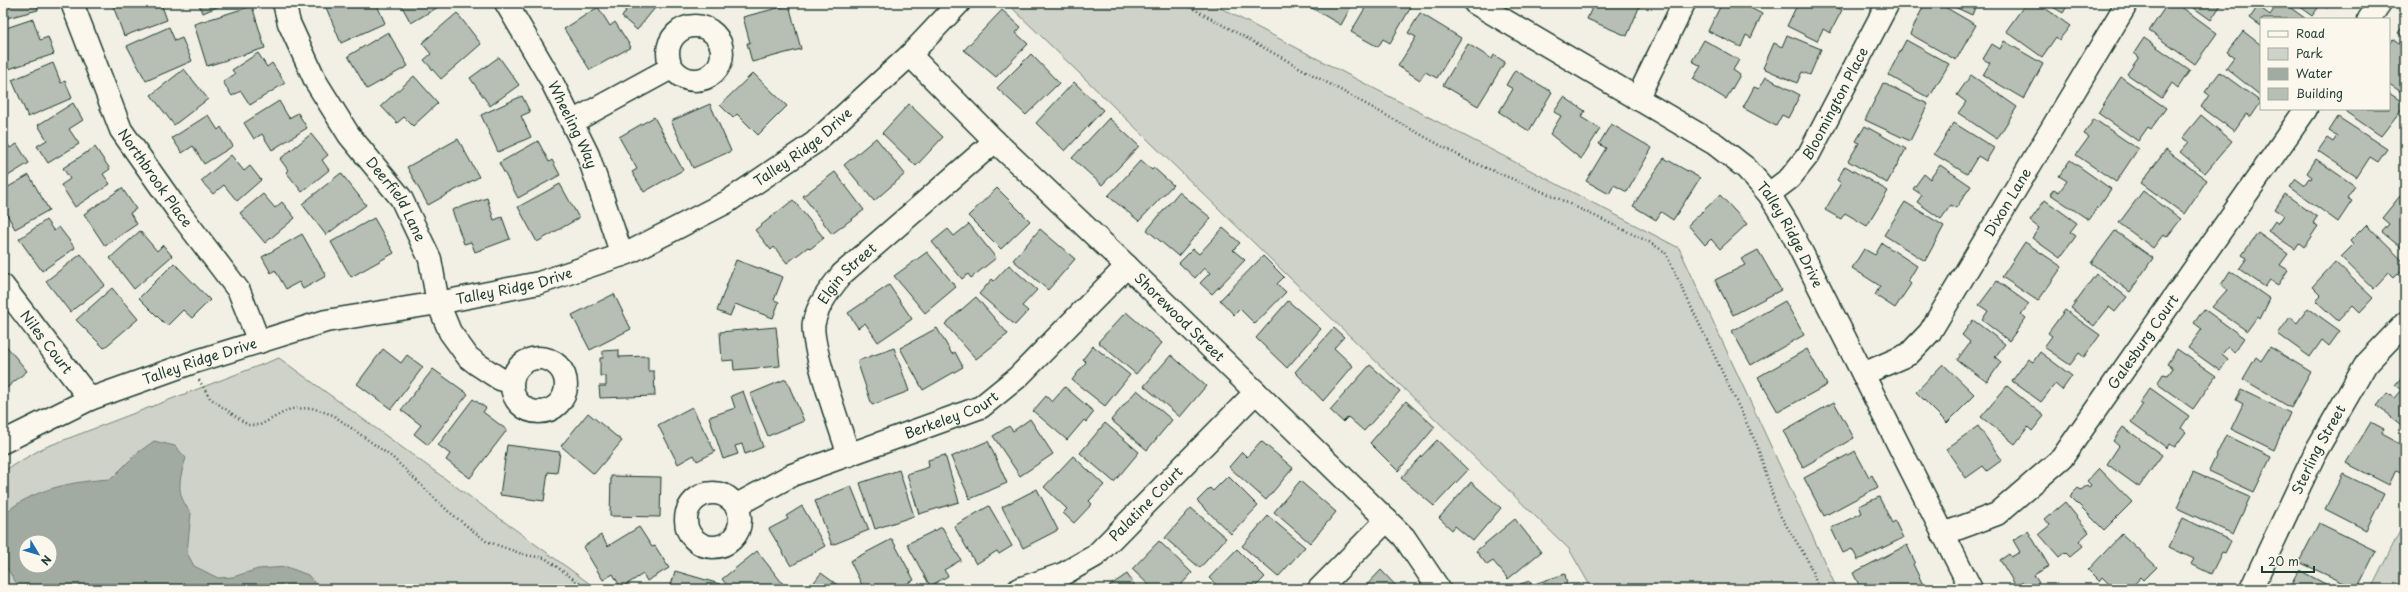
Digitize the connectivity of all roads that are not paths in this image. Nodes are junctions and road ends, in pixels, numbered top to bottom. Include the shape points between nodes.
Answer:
1 (72, 3) edge
2 (284, 3) edge
3 (506, 3) edge
4 (959, 3) edge
5 (1684, 3) edge
6 (1888, 3) edge
7 (2127, 3) edge
8 (2380, 3) edge
9 (1479, 4) edge
10 (2370, 18) edge
11 (910, 55) junction
12 (671, 68) dead end
13 (1638, 99) junction
14 (2305, 110) edge
15 (572, 122) junction
16 (995, 141) junction
17 (1769, 194) junction
18 (622, 255) junction
19 (1126, 266) junction
20 (3, 286) edge
21 (438, 303) junction
22 (2405, 323) edge
23 (259, 342) junction
24 (1863, 374) junction
25 (512, 382) dead end
26 (1256, 392) junction
27 (90, 400) junction
28 (3, 442) edge
29 (849, 456) junction
30 (737, 505) dead end
31 (1387, 520) junction
32 (1944, 534) junction
33 (1019, 589) edge
34 (1319, 589) edge
35 (1439, 589) edge
36 (1971, 589) edge
37 (2251, 589) edge

1 - 23 street, Northbrook Place via 121,130 178,212 239,290
2 - 21 street, Deerfield Lane via 289,23 316,82 349,135 401,198 430,260
3 - 15 street, Wheeling Way via 550,78
4 - 11 street, Talley Ridge Drive
5 - 13 street
6 - 17 street, Bloomington Place via 1809,154 1790,178
7 - 24 street, Dixon Lane via 1930,332 1909,354
8 - 10 street
9 - 13 street, Talley Ridge Drive
11 - 16 street, Shorewood Street
11 - 18 street, Talley Ridge Drive via 814,143 727,202
12 - 15 street
13 - 17 street, Talley Ridge Drive via 1715,144 1746,168
14 - 32 street, Galesburg Court via 2062,458 1997,514
15 - 18 street, Wheeling Way via 588,155
16 - 19 street, Shorewood Street
16 - 29 street, Elgin Street via 842,274 826,295 813,322 815,346
17 - 24 street, Talley Ridge Drive via 1788,226
18 - 21 street, Talley Ridge Drive via 539,282
19 - 26 street, Shorewood Street
19 - 29 street, Berkeley Court via 1018,377 981,407
20 - 27 street, Niles Court
21 - 23 street, Talley Ridge Drive via 326,322
21 - 25 street, Deerfield Lane via 450,332 468,357 500,379
22 - 37 street, Sterling Street via 2366,364 2316,452
23 - 27 street, Talley Ridge Drive via 194,362
24 - 32 street, Talley Ridge Drive
26 - 31 street, Shorewood Street
26 - 33 street, Palatine Court via 1094,556 1063,574
27 - 28 street, Talley Ridge Drive
29 - 30 street, Berkeley Court via 792,476
31 - 34 street
31 - 35 street, Shorewood Street via 1404,537
32 - 36 street, Talley Ridge Drive

